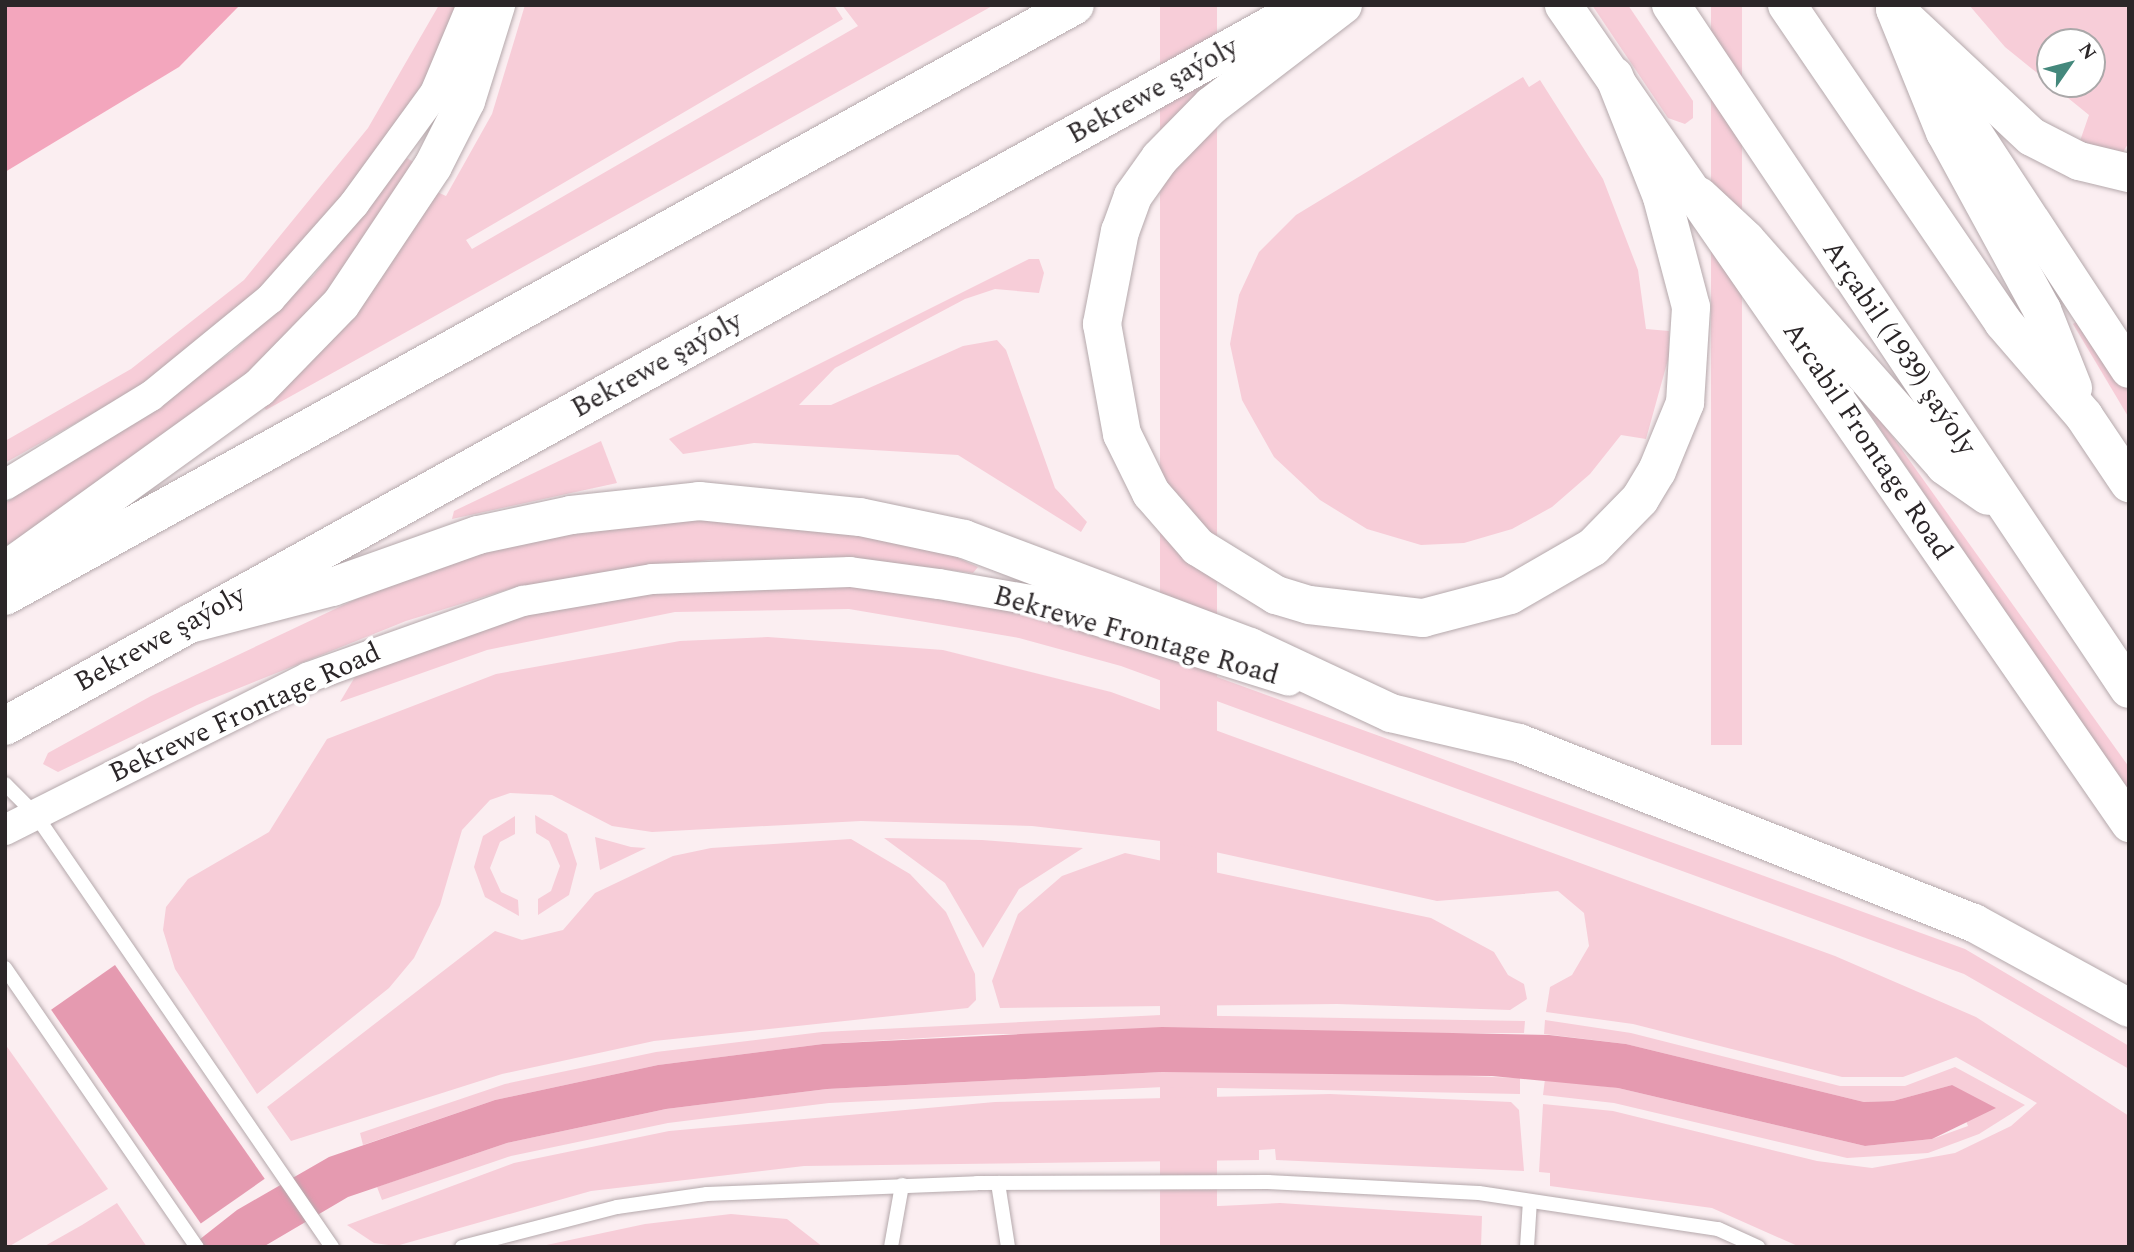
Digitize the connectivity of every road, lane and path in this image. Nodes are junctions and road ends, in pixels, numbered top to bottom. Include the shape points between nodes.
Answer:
1 (472, 5) edge
2 (496, 5) edge
3 (1075, 5) edge
4 (1308, 5) edge
5 (1343, 5) edge
6 (1563, 5) edge
7 (1671, 5) edge
8 (1787, 5) edge
9 (1894, 7) edge
10 (1608, 69) junction
11 (2129, 173) edge
12 (1699, 197) junction
13 (2129, 369) edge
14 (2084, 416) junction
15 (2129, 483) edge
16 (5, 485) edge
17 (2006, 508) junction
18 (5, 571) edge
19 (5, 596) edge
20 (189, 624) junction
21 (2129, 689) edge
22 (57, 696) junction
23 (1391, 713) junction
24 (5, 726) edge
25 (5, 755) edge
26 (5, 784) edge
27 (35, 814) junction
28 (2129, 823) edge
29 (5, 830) edge
30 (5, 968) edge
31 (2129, 1008) edge
32 (998, 1183) junction
33 (902, 1185) junction
34 (1530, 1201) junction
35 (193, 1241) edge
36 (332, 1247) edge
37 (462, 1247) edge
38 (891, 1247) edge
39 (1008, 1247) edge
40 (1527, 1247) edge
41 (1758, 1247) edge

1 - 16 street via 435,93 305,264 227,340 151,396
2 - 18 main road via 466,101 433,166 341,304 248,396
3 - 19 main road
4 - 20 main road, Bekrewe şaýoly
5 - 10 main road via 1211,106 1160,158 1133,196 1102,324 1122,434 1151,493 1198,547 1276,595 1309,605 1423,618 1510,595 1593,547 1640,499 1657,471 1685,403 1691,307 1662,197
6 - 10 street, Arcabil Frontage Road
7 - 17 main road, Arçabil (1939) şaýoly
8 - 14 main road via 2003,322
9 - 11 main road via 1975,90 2032,137 2079,161
9 - 13 street via 1995,173
9 - 14 main road via 1945,132 2042,310
10 - 12 street, Arcabil Frontage Road
12 - 17 main road via 1746,240 1945,466
12 - 28 street, Arcabil Frontage Road
14 - 15 main road
17 - 21 main road, Arçabil (1939) şaýoly
20 - 22 main road, Bekrewe şaýoly
20 - 23 main road via 332,587 478,535 571,515 699,501 777,504 964,538 1250,647
22 - 24 main road, Bekrewe şaýoly
22 - 25 main road
23 - 27 street, Bekrewe Frontage Road via 1031,600 850,572 652,579 523,601 442,625 309,677
23 - 31 main road via 1519,743 1926,902 2038,954
26 - 27 lane
27 - 29 street, Bekrewe Frontage Road
27 - 36 lane
30 - 35 lane
32 - 33 lane
32 - 34 lane via 1268,1182
32 - 39 lane
33 - 37 lane via 707,1194 617,1207
33 - 38 lane
34 - 40 lane
34 - 41 lane via 1718,1230

